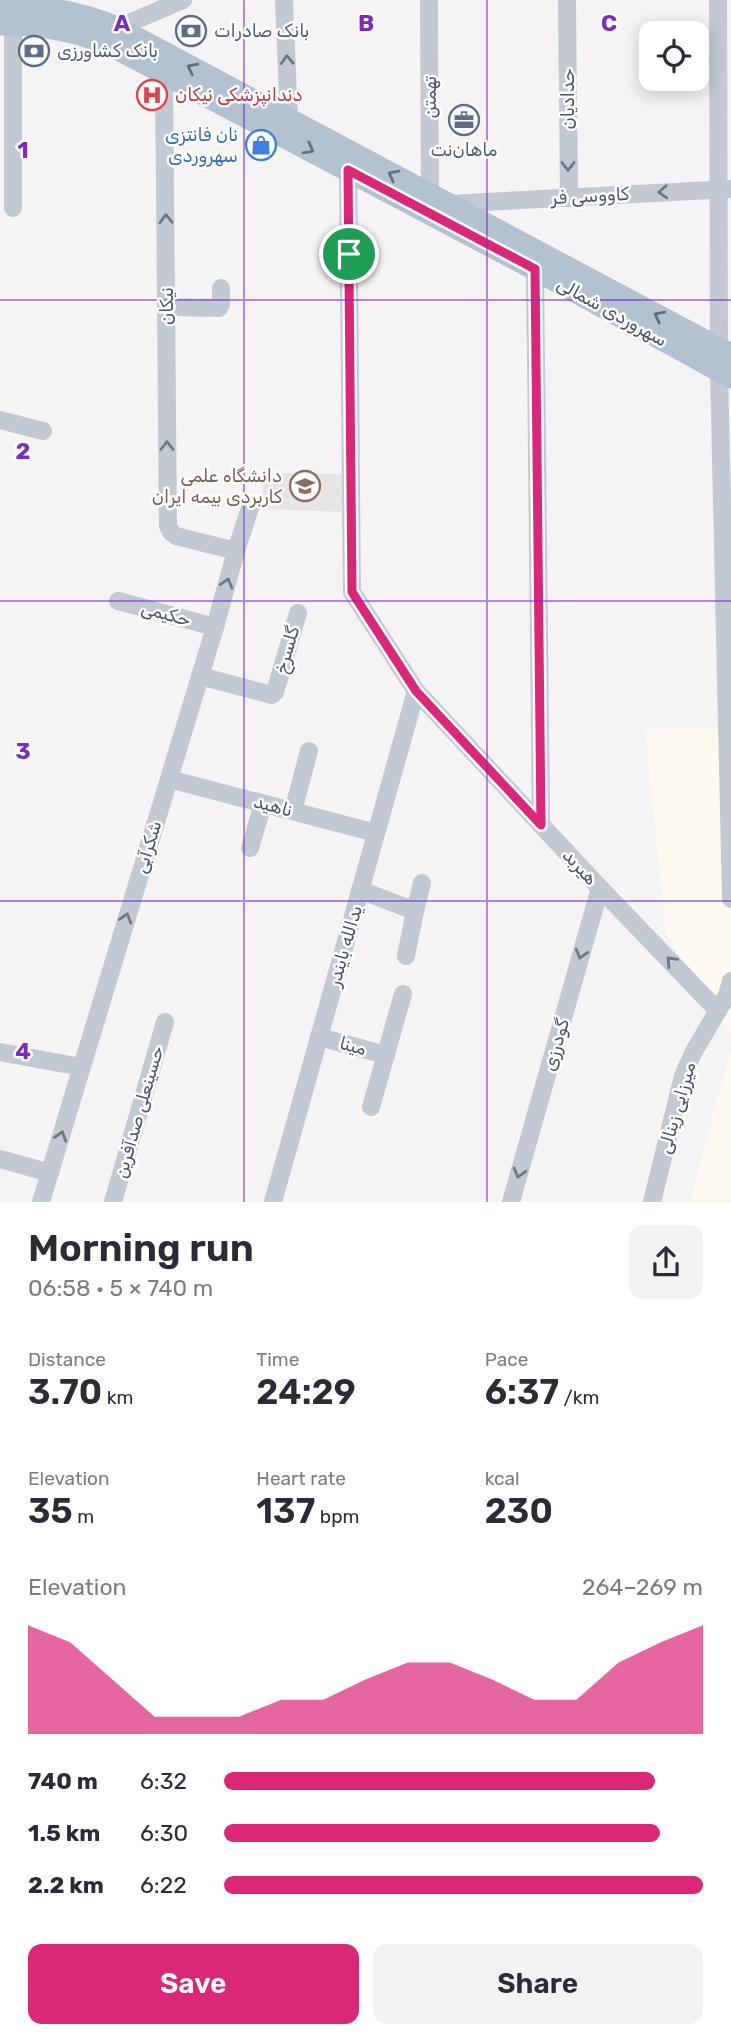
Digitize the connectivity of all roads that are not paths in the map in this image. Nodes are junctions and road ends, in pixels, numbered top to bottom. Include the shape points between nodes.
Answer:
1 (163, 0) edge
2 (183, 0) edge
3 (284, 0) edge
4 (429, 0) edge
5 (567, 0) edge
6 (718, 0) edge
7 (130, 15) edge
8 (4, 18) edge
9 (164, 73) junction
10 (289, 120) junction
11 (348, 170) junction
12 (725, 189) edge
13 (569, 198) junction
14 (440, 199) junction
15 (13, 208) dead end
16 (535, 269) junction
17 (221, 288) dead end
18 (167, 307) junction
19 (725, 363) edge
20 (0, 420) edge
21 (43, 431) dead end
22 (251, 505) dead end
23 (236, 551) junction
24 (117, 601) dead end
25 (298, 613) dead end
26 (215, 627) junction
27 (200, 676) junction
28 (416, 691) junction
29 (309, 751) dead end
30 (169, 779) junction
31 (263, 804) junction
32 (293, 811) junction
33 (541, 825) junction
34 (376, 834) junction
35 (250, 848) dead end
36 (422, 883) dead end
37 (600, 888) junction
38 (360, 890) junction
39 (731, 899) edge
40 (415, 911) junction
41 (406, 956) dead end
42 (731, 981) edge
43 (403, 994) dead end
44 (718, 1010) junction
45 (165, 1022) dead end
46 (319, 1037) junction
47 (0, 1052) edge
48 (386, 1055) junction
49 (82, 1067) junction
50 (372, 1107) dead end
51 (0, 1159) edge
52 (50, 1173) junction
53 (41, 1202) edge
54 (113, 1202) edge
55 (273, 1202) edge
56 (511, 1202) edge
57 (652, 1202) edge

1 - 7 street
2 - 7 street
10 -> 3 street
4 - 14 street, تهمتن
5 -> 13 street, حدادیان
6 - 12 street
7 - 8 main road, سهروردی شمالی via 93,18 31,7
10 -> 7 main road, سهروردی شمالی
8 - 9 main road, سهروردی شمالی via 86,35
8 - 15 street
9 -> 11 main road, سهروردی شمالی
18 -> 9 street, نیکان
14 -> 10 main road, سهروردی شمالی
11 - 16 main road, سهروردی شمالی
11 - 28 street, هیربد via 352,592
12 -> 13 street, کاووسی فر
12 - 19 street
13 - 14 street, کاووسی فر
19 -> 14 main road, سهروردی شمالی
16 - 19 main road, سهروردی شمالی
16 - 33 street
17 - 18 street via 219,308
23 -> 18 street, نیکان via 176,536 167,520
19 - 39 street
20 - 21 street
22 - 23 street, شکرآبی
26 -> 23 street, شکرآبی
24 - 26 street, حکیمی
25 - 27 street, گلسرخ via 272,695
26 - 27 street, شکرآبی
27 - 30 street, شکرآبی
28 - 33 street, هیربد
28 - 34 street, یدالله بایندر
29 - 32 street
30 - 31 street, ناهید
49 -> 30 street, شکرآبی
31 - 32 street, ناهید
31 - 35 street
32 - 34 street, ناهید
33 - 37 street, هیربد
34 - 38 street, یدالله بایندر
36 - 40 street
44 -> 37 street, هیربد
37 -> 56 street, گودرزی
38 - 40 street
38 - 46 street, یدالله بایندر
40 - 41 street
42 - 44 street, میرزایی زینالی
43 - 48 street, مینا
44 - 57 street, میرزایی زینالی via 683,1076
45 - 54 street, حسینعلی صدآفرین
46 - 48 street, مینا
46 - 55 street, یدالله بایندر
47 - 49 street
48 - 50 street, مینا
52 -> 49 street, شکرآبی
51 - 52 street
52 - 53 street, شکرآبی

